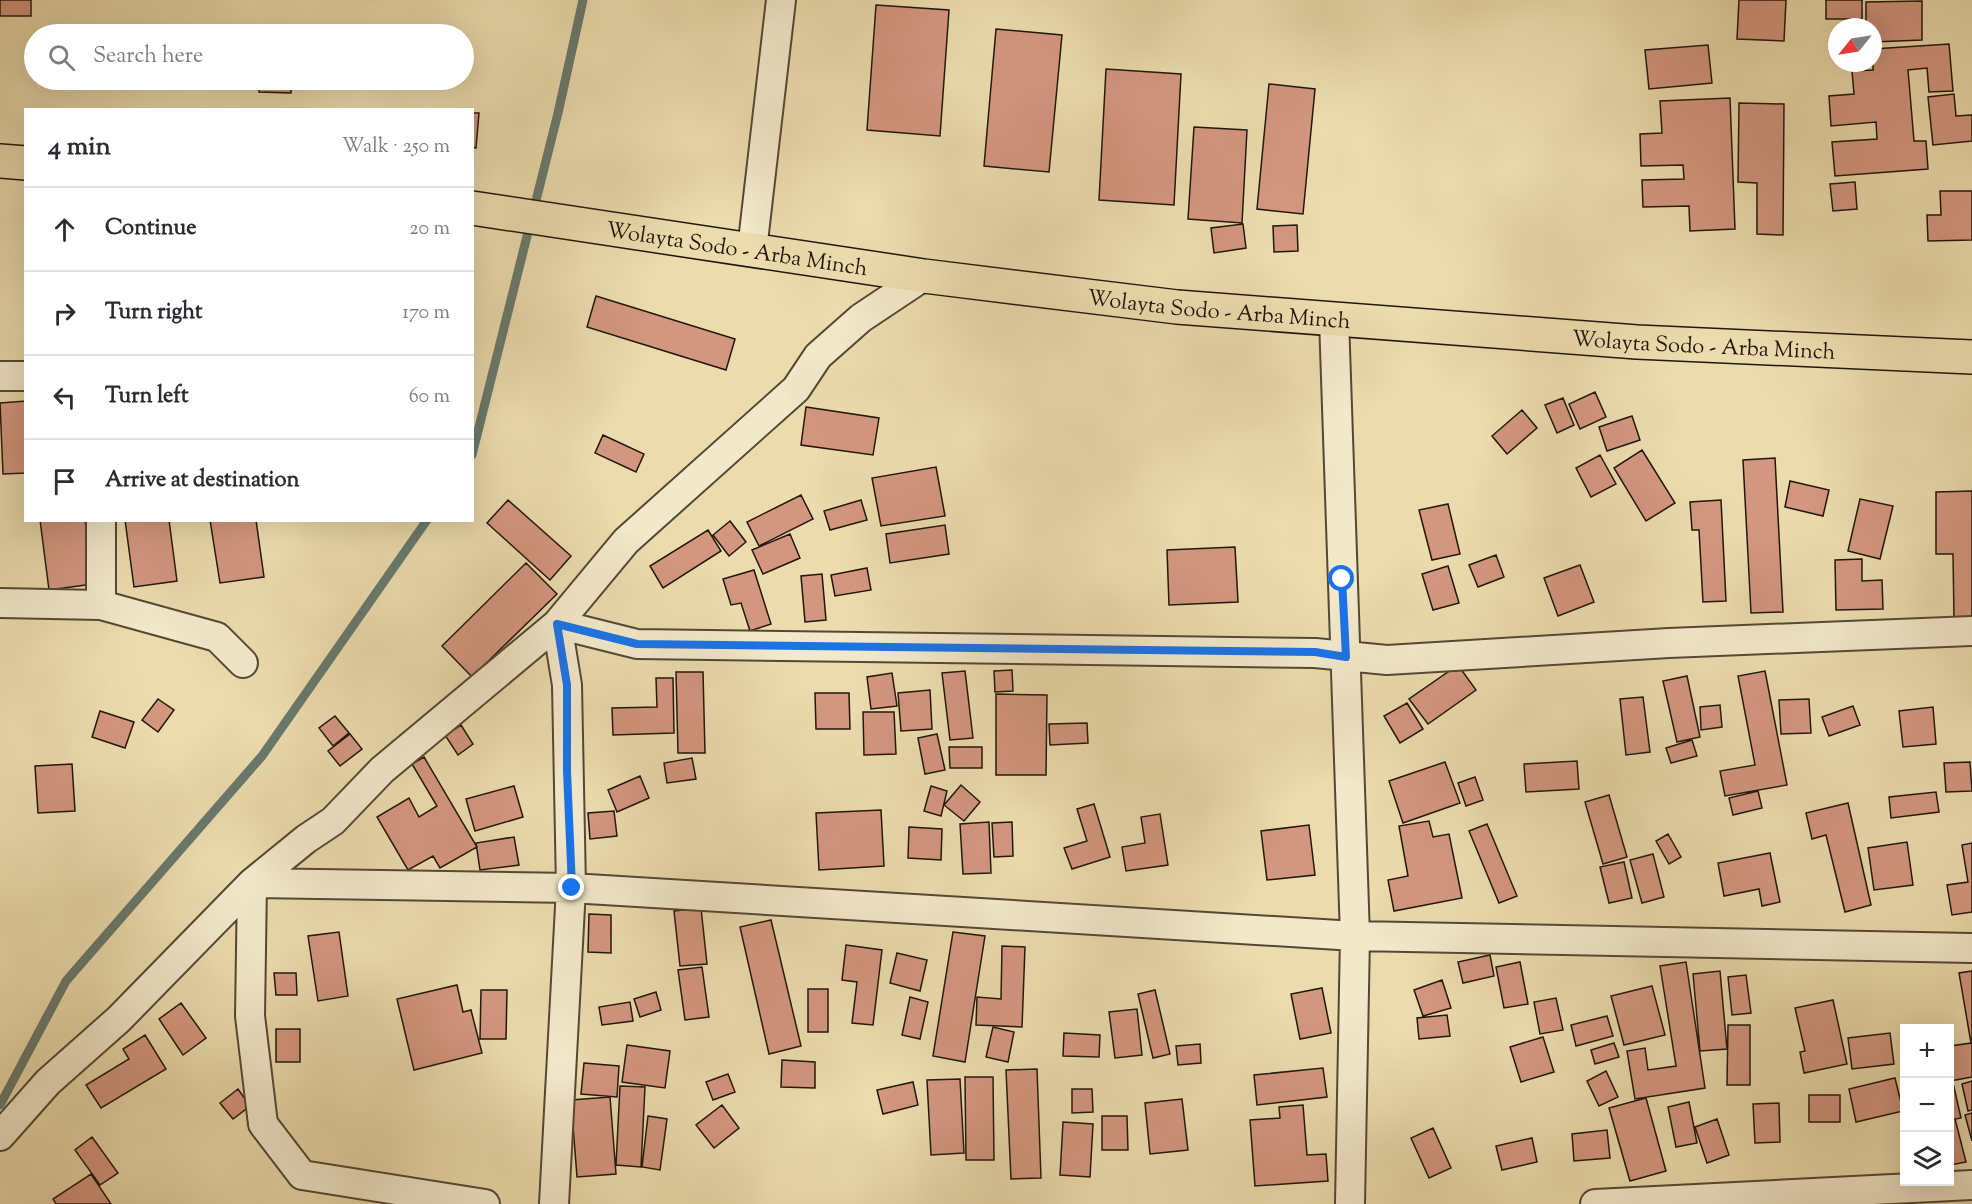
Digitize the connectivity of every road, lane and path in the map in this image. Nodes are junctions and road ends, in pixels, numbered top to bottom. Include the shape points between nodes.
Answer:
1 (781, 0) edge
2 (0, 161) edge
3 (24, 163) edge
4 (474, 208) edge
5 (752, 250) junction
6 (924, 276) junction
7 (1334, 319) junction
8 (1972, 357) edge
9 (0, 376) edge
10 (24, 376) edge
11 (101, 522) edge
12 (0, 603) edge
13 (102, 605) junction
14 (557, 624) junction
15 (1972, 631) edge
16 (1346, 657) junction
17 (243, 663) dead end
18 (252, 883) junction
19 (572, 888) junction
20 (1355, 936) junction
21 (1972, 948) edge
22 (0, 1136) edge
23 (1972, 1185) edge
24 (485, 1204) edge
25 (554, 1204) edge
26 (1350, 1204) edge
27 (1594, 1204) edge

1 - 5 street
2 - 3 highway
4 - 5 highway, Wolayta Sodo - Arba Minch
5 - 6 highway, Wolayta Sodo - Arba Minch
6 - 7 highway, Wolayta Sodo - Arba Minch via 1177,307
6 - 14 street via 861,318 818,356 796,389 626,541
7 - 8 highway, Wolayta Sodo - Arba Minch via 1637,342
7 - 16 street
9 - 10 street
11 - 13 street
12 - 13 street
13 - 17 street via 218,637
14 - 16 street via 637,644 1315,652
14 - 18 street via 382,770 333,821
14 - 19 street via 567,685
15 - 16 street via 1669,643 1387,660
16 - 20 street
18 - 19 street
18 - 22 street via 119,1019 48,1082
18 - 24 street via 250,1016 263,1124 302,1175
19 - 20 street
19 - 25 street
20 - 21 street
20 - 26 street
23 - 27 street

